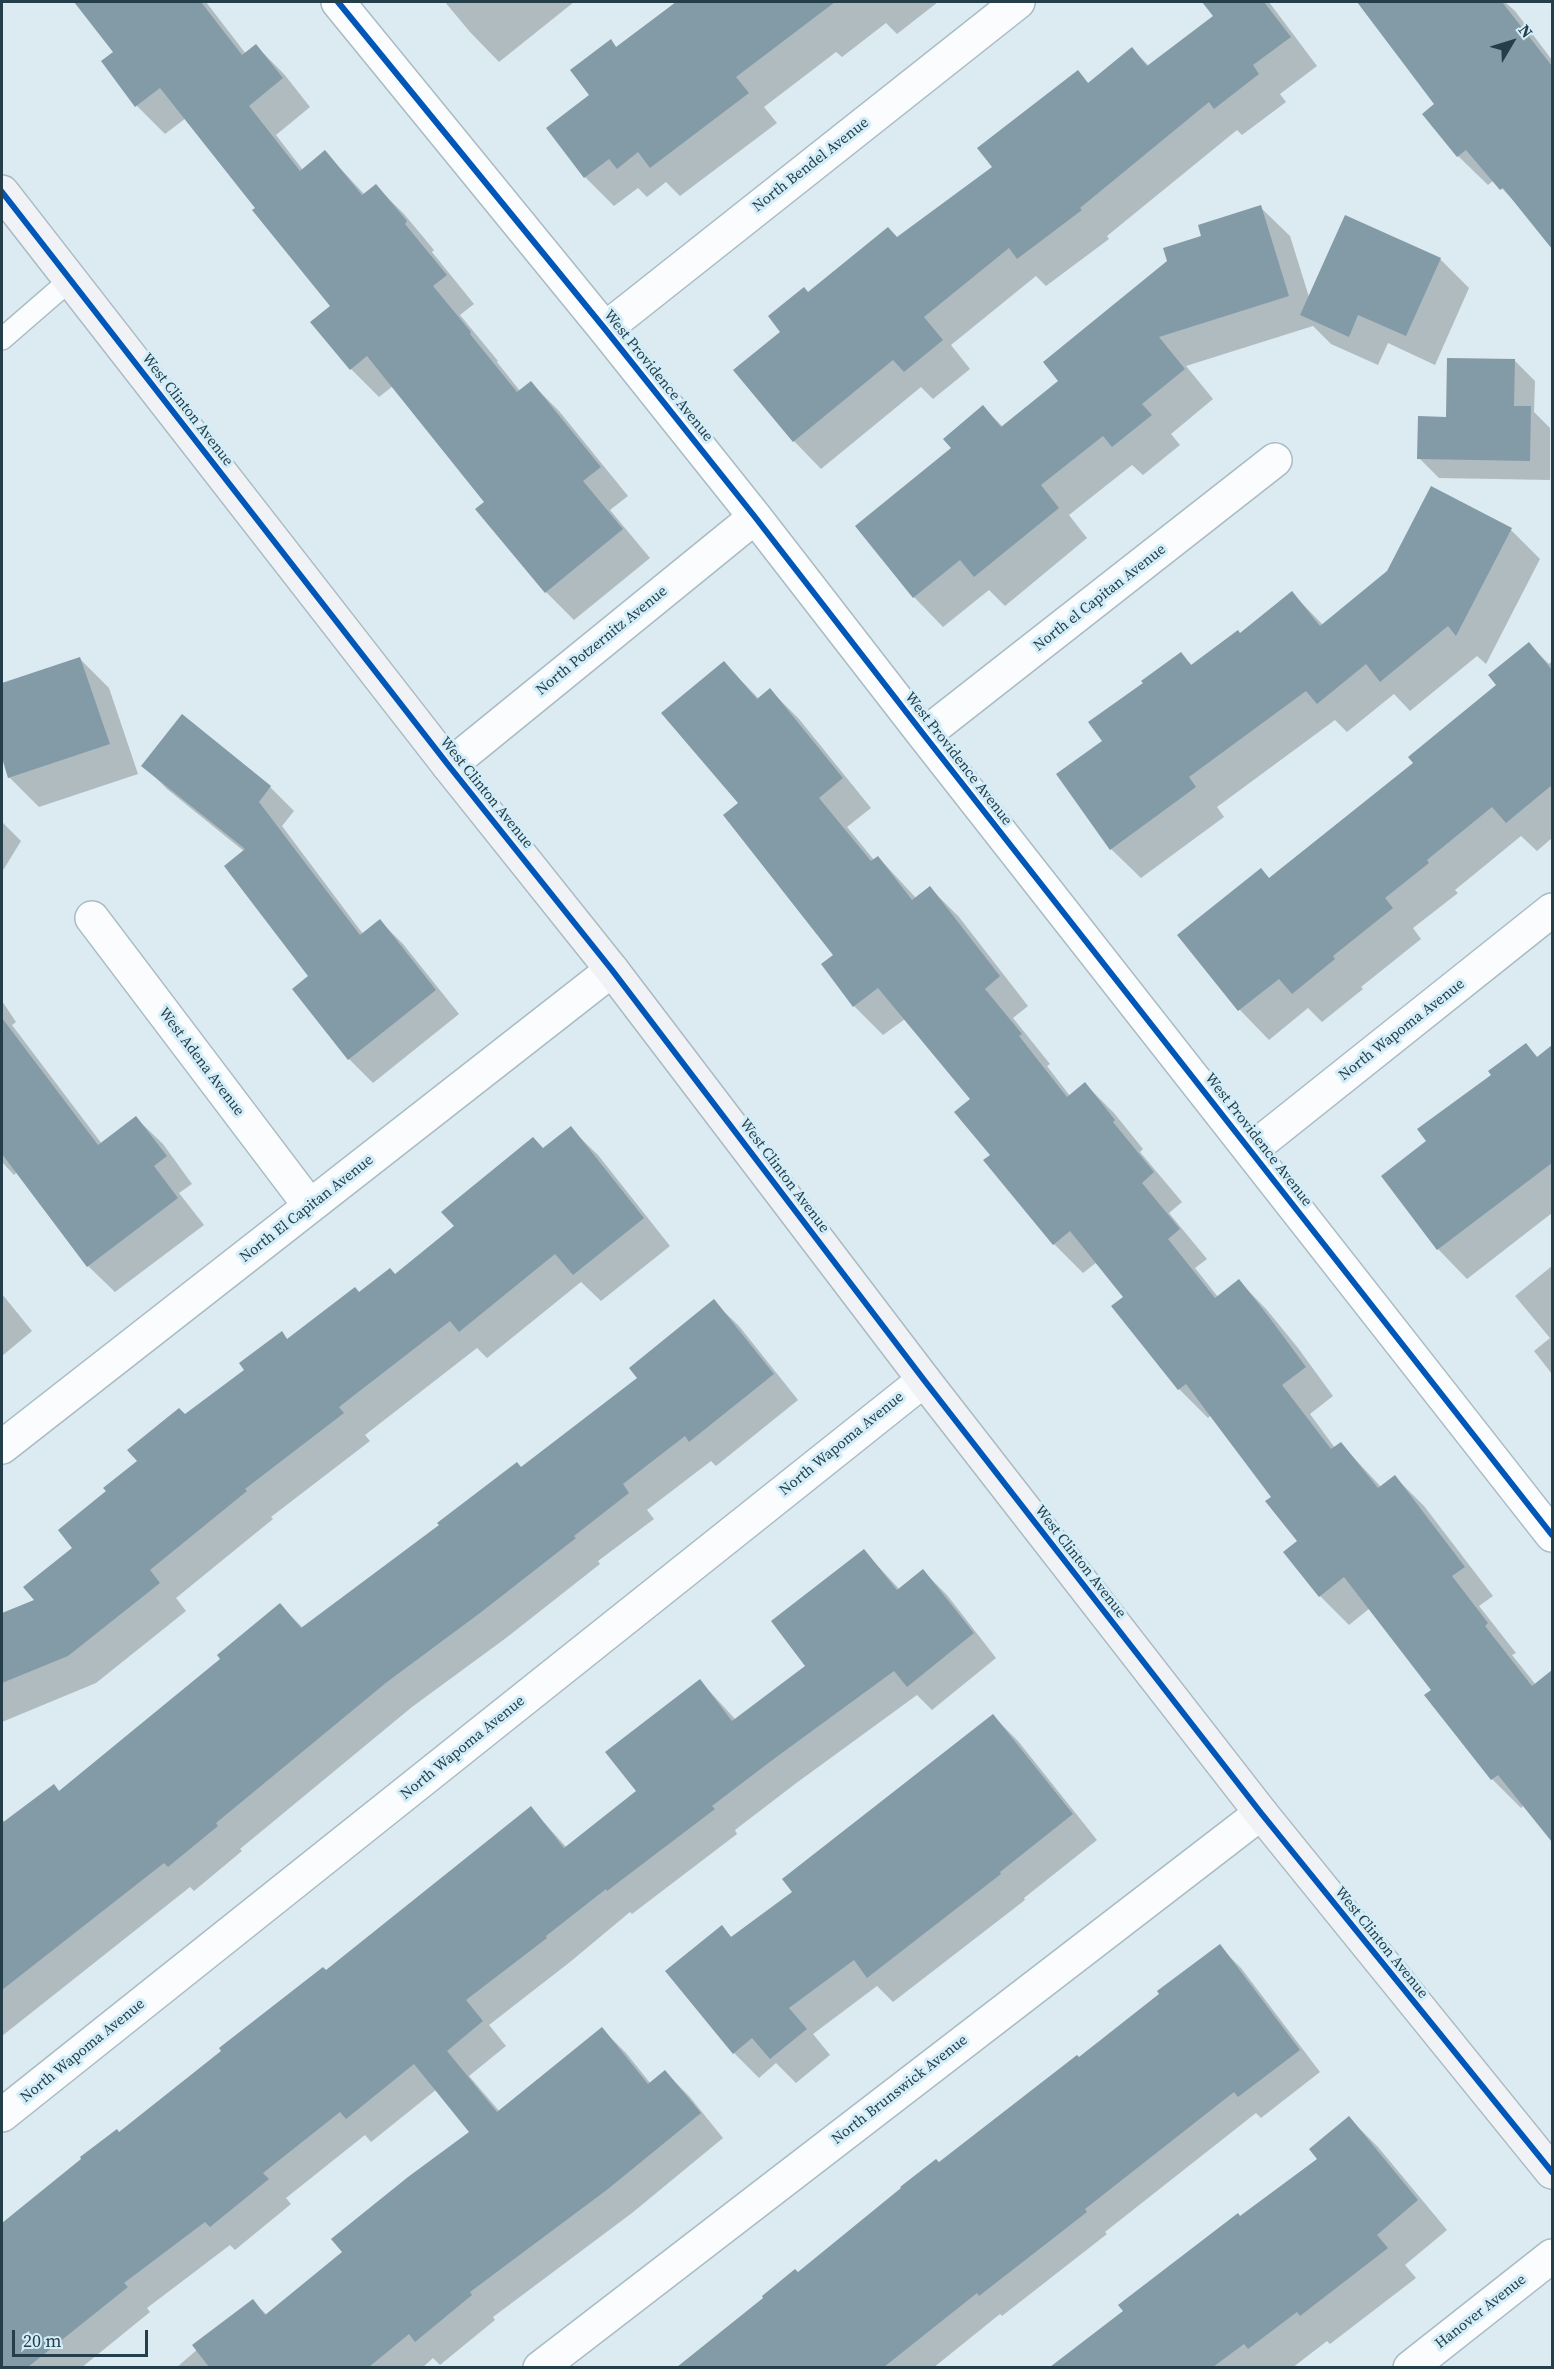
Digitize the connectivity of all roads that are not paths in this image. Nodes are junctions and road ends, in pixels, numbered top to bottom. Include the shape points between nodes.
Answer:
1 (338, 2) edge
2 (1018, 2) edge
3 (2, 192) edge
4 (70, 280) junction
5 (605, 329) junction
6 (2, 339) edge
7 (1275, 460) dead end
8 (755, 517) junction
9 (924, 735) junction
10 (449, 766) junction
11 (1552, 910) edge
12 (92, 918) dead end
13 (612, 970) junction
14 (1251, 1150) junction
15 (310, 1206) junction
16 (924, 1380) junction
17 (2, 1447) edge
18 (1552, 1535) edge
19 (1261, 1813) junction
20 (2, 2115) edge
21 (1552, 2172) edge
22 (1552, 2256) edge
23 (540, 2367) edge
24 (1410, 2367) edge

1 - 5 street, West Providence Avenue
2 - 5 street, North Bendel Avenue
3 - 4 main road, West Clinton Avenue
4 - 6 lane
4 - 10 main road, West Clinton Avenue
5 - 8 street, West Providence Avenue
7 - 9 street, North el Capitan Avenue
8 - 9 street, West Providence Avenue
8 - 10 street, North Potzernitz Avenue
9 - 14 street, West Providence Avenue
10 - 13 main road, West Clinton Avenue
11 - 14 street, North Wapoma Avenue
12 - 15 street, West Adena Avenue
13 - 15 street, North El Capitan Avenue
13 - 16 main road, West Clinton Avenue
14 - 18 street, West Providence Avenue
15 - 17 street, North El Capitan Avenue
16 - 19 main road, West Clinton Avenue
16 - 20 street, North Wapoma Avenue
19 - 21 main road, West Clinton Avenue
19 - 23 street, North Brunswick Avenue
22 - 24 street, Hanover Avenue

